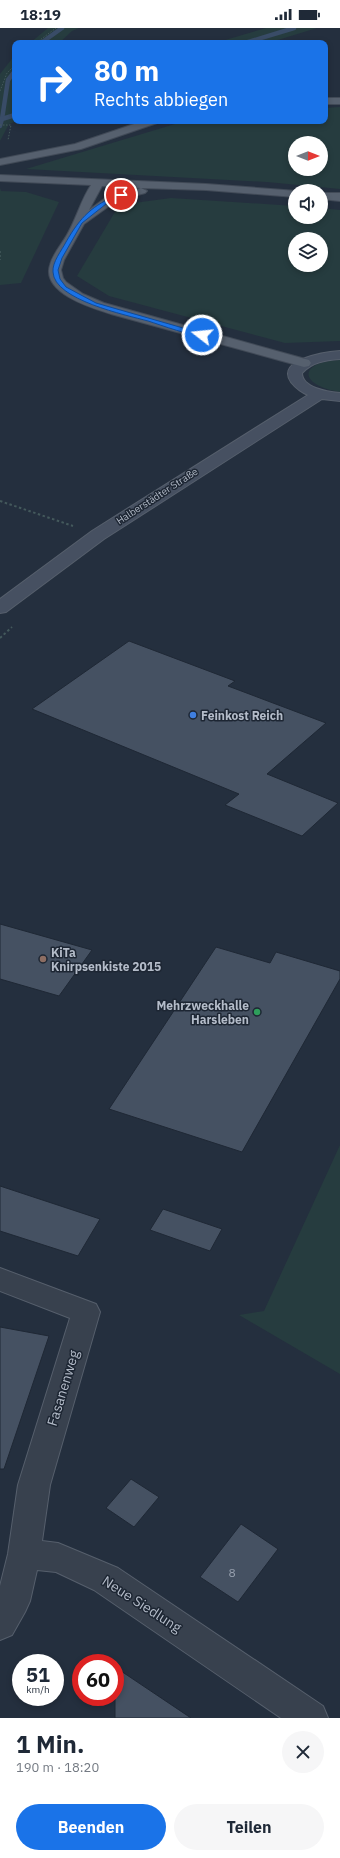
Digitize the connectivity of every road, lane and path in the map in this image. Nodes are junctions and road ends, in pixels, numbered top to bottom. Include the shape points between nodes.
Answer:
1 (56, 28) edge
2 (40, 40) edge
3 (12, 68) edge
4 (0, 91) edge
5 (328, 101) edge
6 (340, 101) edge
7 (144, 124) edge
8 (0, 125) edge
9 (5, 142) dead end
10 (0, 162) edge
11 (2, 178) edge
12 (99, 182) junction
13 (206, 187) junction
14 (68, 193) dead end
15 (288, 193) edge
16 (328, 196) edge
17 (340, 197) edge
18 (69, 215) dead end
19 (80, 222) junction
20 (0, 251) edge
21 (0, 260) edge
22 (340, 355) edge
23 (304, 364) junction
24 (320, 394) junction
25 (340, 398) edge
26 (0, 500) edge
27 (79, 528) dead end
28 (0, 608) edge
29 (0, 1279) edge
30 (24, 1554) junction
31 (0, 1624) edge
32 (311, 1718) edge

1 - 2 path
3 - 4 path via 7,73
5 - 6 main road
7 - 10 main road via 77,147
8 - 9 path via 11,125 9,140
11 - 12 main road
11 - 14 main road via 18,183 60,188
12 - 13 main road
12 - 19 main road via 87,201
13 - 15 main road
13 - 19 main road via 188,192 150,190 121,195 104,202
16 - 17 main road
18 - 19 main road
19 - 23 main road via 55,270 57,280 64,288 88,301 116,311
20 - 21 path
22 - 23 main road via 320,357
23 - 24 main road via 295,372 295,377 303,386
24 - 25 main road
24 - 28 main road, Halberstädter Straße via 98,535
26 - 27 path
29 - 30 street, Fasanenweg via 86,1312 34,1485
30 - 31 street via 12,1601
30 - 32 street, Neue Siedlung via 58,1558 106,1579

